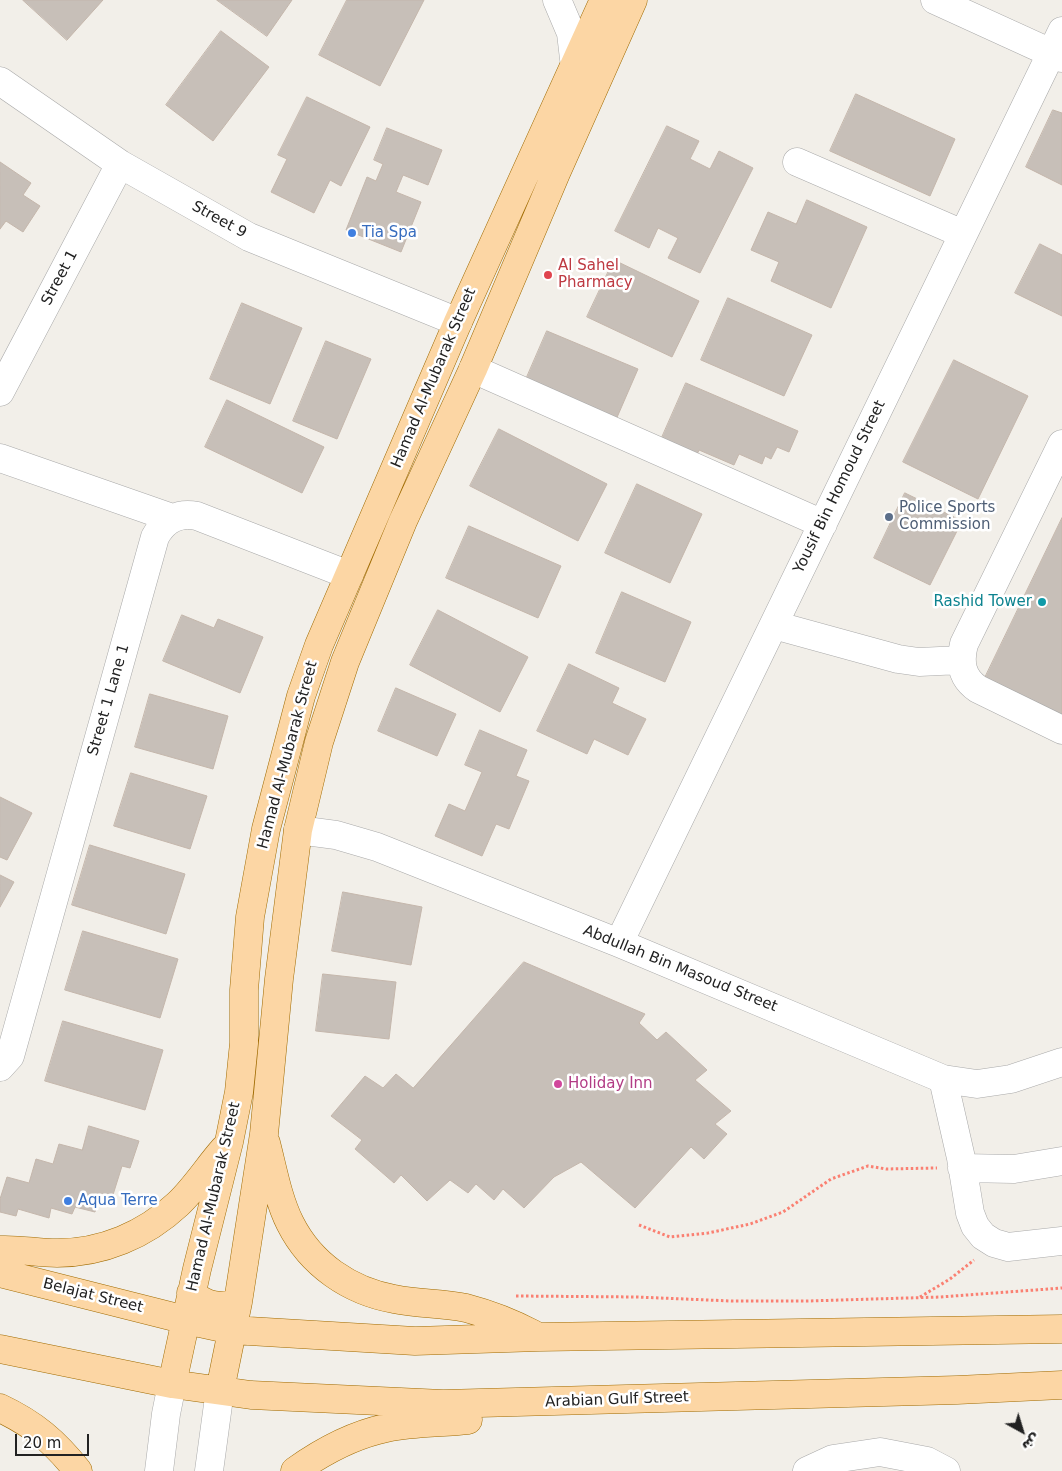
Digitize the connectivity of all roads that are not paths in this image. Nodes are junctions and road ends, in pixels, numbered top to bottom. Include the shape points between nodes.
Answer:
1 (557, 0) edge
2 (604, 0) edge
3 (633, 0) edge
4 (935, 0) edge
5 (1058, 47) edge
6 (575, 67) junction
7 (0, 81) edge
8 (797, 162) dead end
9 (120, 164) junction
10 (963, 234) junction
11 (458, 322) junction
12 (473, 369) junction
13 (0, 392) edge
14 (1062, 444) edge
15 (0, 458) edge
16 (172, 518) junction
17 (823, 524) junction
18 (349, 575) junction
19 (774, 625) junction
20 (961, 660) junction
21 (1062, 730) edge
22 (298, 830) junction
23 (618, 943) junction
24 (1062, 1062) edge
25 (0, 1067) edge
26 (943, 1079) junction
27 (264, 1134) junction
28 (230, 1142) junction
29 (1062, 1161) edge
30 (962, 1168) junction
31 (1062, 1241) edge
32 (0, 1250) edge
33 (0, 1273) edge
34 (191, 1293) junction
35 (238, 1302) junction
36 (186, 1320) junction
37 (1062, 1323) edge
38 (1062, 1328) edge
39 (232, 1330) junction
40 (1010, 1330) junction
41 (260, 1332) junction
42 (539, 1337) junction
43 (0, 1349) edge
44 (172, 1384) junction
45 (1062, 1385) edge
46 (220, 1390) junction
47 (957, 1390) junction
48 (251, 1394) junction
49 (1062, 1399) edge
50 (559, 1402) junction
51 (0, 1408) edge
52 (78, 1471) edge
53 (159, 1471) edge
54 (209, 1471) edge
55 (295, 1471) edge
56 (807, 1471) edge
57 (946, 1471) edge

1 - 6 street via 571,33
2 - 6 main road, Hamad Al-Mubarak Street
3 - 12 main road, Hamad Al-Mubarak Street
4 - 5 street
5 - 10 street, Yousif Bin Homoud Street
6 - 11 main road, Hamad Al-Mubarak Street
7 - 9 street, Street 9
8 - 10 street
9 - 11 street, Street 9 via 249,237
9 - 13 street, Street 1
10 - 17 street, Yousif Bin Homoud Street
11 - 18 main road, Hamad Al-Mubarak Street
12 - 17 street
12 - 22 main road, Hamad Al-Mubarak Street via 403,521 345,662 319,742
14 - 20 street via 964,644
15 - 16 street
16 - 18 street via 189,514 197,516
16 - 25 street, Street 1 Lane 1 via 155,537 10,1056
17 - 19 street, Yousif Bin Homoud Street
18 - 28 main road, Hamad Al-Mubarak Street via 301,696 266,829 250,917 244,990 244,1043
19 - 20 street via 898,659 919,662
19 - 23 street, Yousif Bin Homoud Street
20 - 21 street via 966,677 978,689
22 - 23 street, Abdullah Bin Masoud Street via 336,835 377,847
22 - 27 main road, Hamad Al-Mubarak Street via 278,979
23 - 26 street, Abdullah Bin Masoud Street
24 - 26 street, Abdullah Bin Masoud Street via 1010,1080 977,1084
26 - 30 street
27 - 35 main road, Hamad Al-Mubarak Street
27 - 42 main road via 290,1224 326,1269 377,1296 467,1308 516,1325
28 - 32 main road via 178,1204 162,1218 124,1240 79,1252
28 - 34 main road, Hamad Al-Mubarak Street
29 - 30 street via 1014,1170
30 - 31 street via 970,1213 983,1236 1008,1247
33 - 36 main road, Belajat Street
34 - 35 main road via 208,1305 218,1307
34 - 36 main road, Hamad Al-Mubarak Street
35 - 39 main road, Hamad Al-Mubarak Street
36 - 39 main road
36 - 44 main road, Hamad Al-Mubarak Street
37 - 40 main road
38 - 40 main road
39 - 41 main road
39 - 46 main road, Hamad Al-Mubarak Street
40 - 42 main road
41 - 42 main road via 415,1341
41 - 48 main road via 247,1350 244,1362
43 - 44 main road
44 - 46 main road, Arabian Gulf Street
44 - 53 street, Hamad Al-Mubarak Street
45 - 47 main road, Arabian Gulf Street
46 - 48 main road, Arabian Gulf Street
46 - 54 street, Hamad Al-Mubarak Street
47 - 49 main road
47 - 50 main road, Arabian Gulf Street
48 - 50 main road, Arabian Gulf Street via 443,1404
50 - 55 main road via 486,1417 387,1427 336,1445
51 - 52 main road via 37,1428 54,1442
56 - 57 street via 833,1459 880,1452 927,1461

